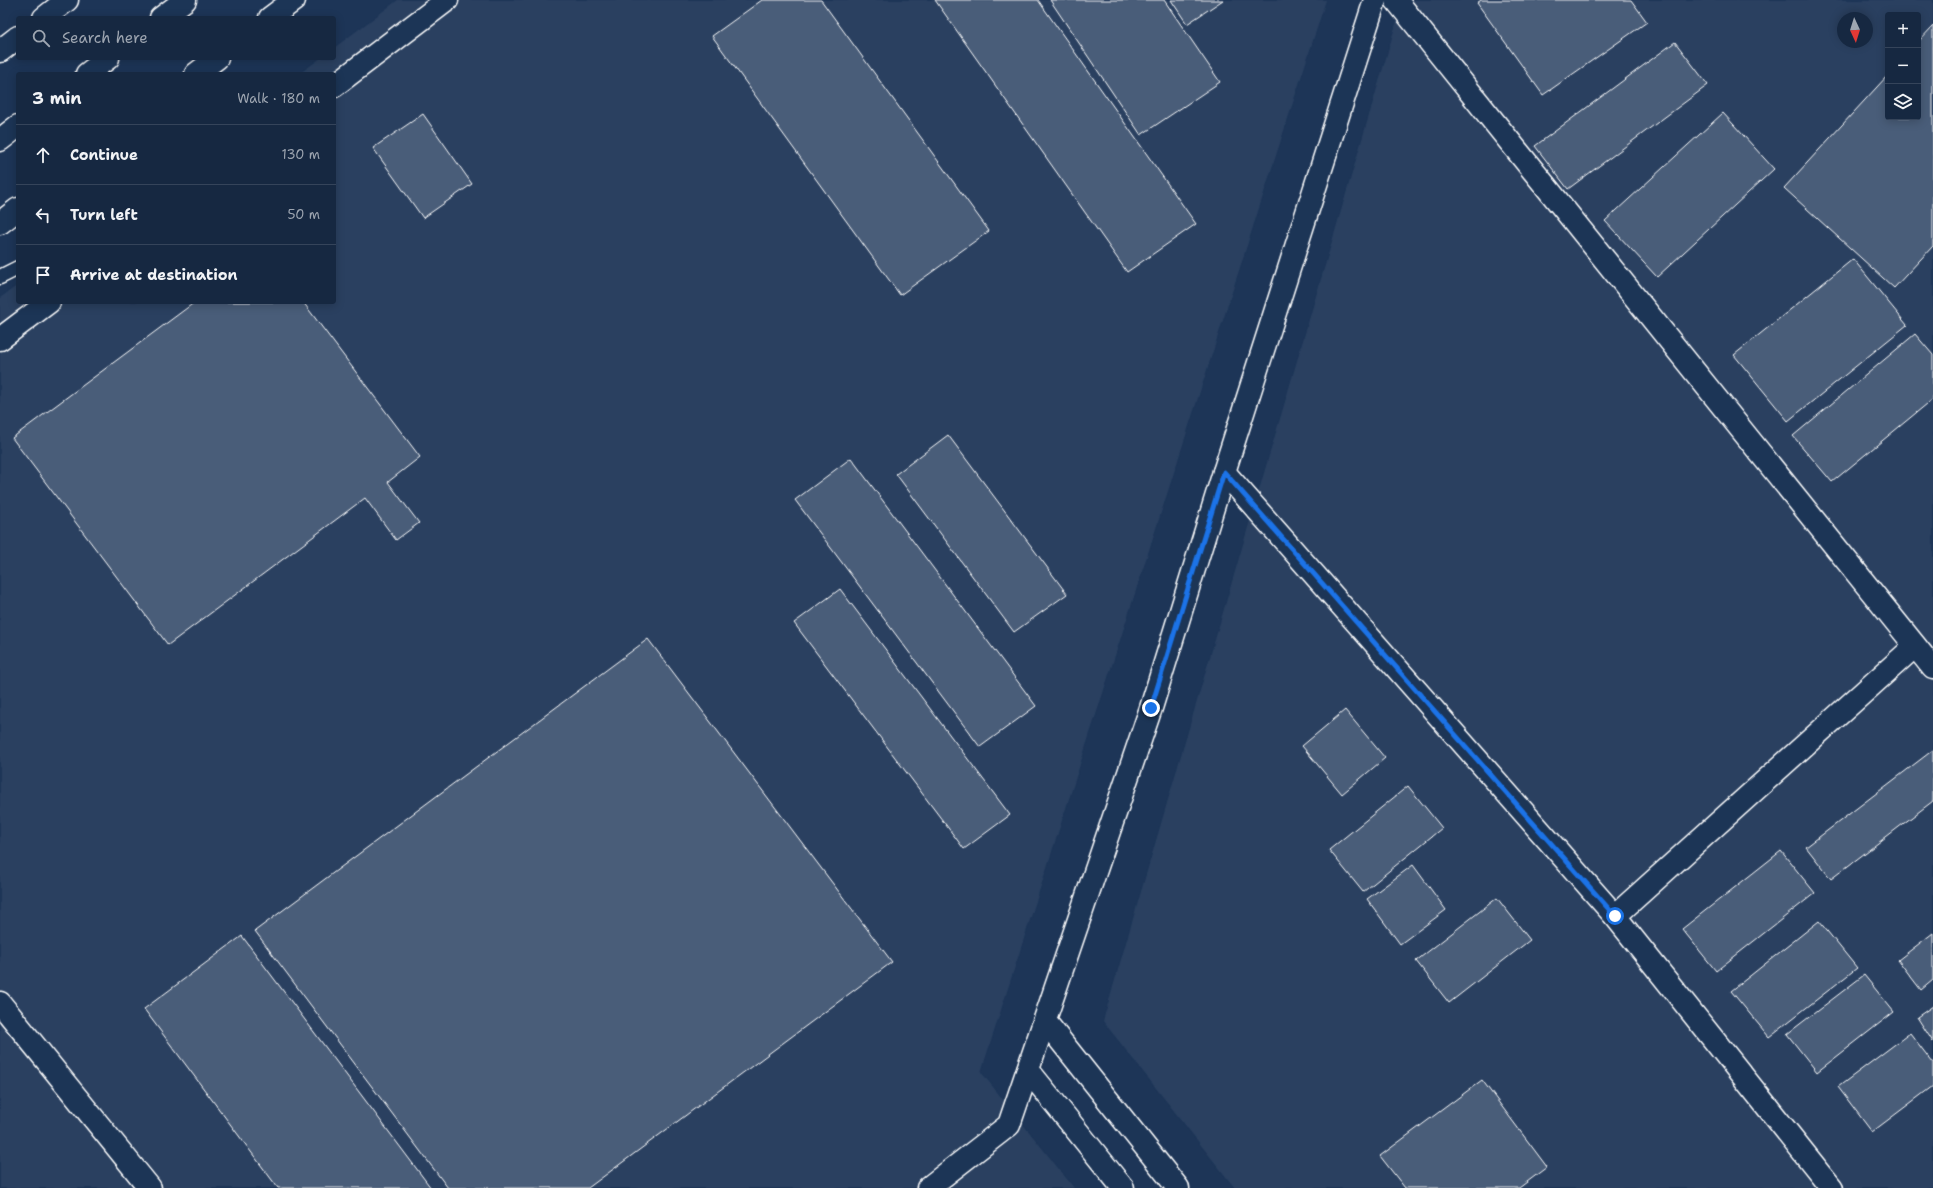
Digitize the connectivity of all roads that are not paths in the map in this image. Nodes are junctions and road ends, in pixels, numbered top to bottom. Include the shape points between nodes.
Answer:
1 (68, 0) edge
2 (185, 0) edge
3 (294, 0) edge
4 (447, 0) edge
5 (1375, 0) edge
6 (1396, 0) edge
7 (47, 16) edge
8 (164, 16) edge
9 (273, 16) edge
10 (16, 39) edge
11 (0, 51) edge
12 (105, 60) edge
13 (214, 60) edge
14 (222, 60) edge
15 (90, 72) edge
16 (199, 72) edge
17 (213, 72) edge
18 (336, 84) edge
19 (16, 128) edge
20 (0, 140) edge
21 (16, 211) edge
22 (0, 223) edge
23 (16, 269) edge
24 (0, 277) edge
25 (46, 304) edge
26 (0, 339) edge
27 (1224, 472) junction
28 (1915, 646) junction
29 (1933, 668) edge
30 (1615, 916) junction
31 (0, 1003) edge
32 (1045, 1020) junction
33 (1028, 1070) junction
34 (150, 1188) edge
35 (928, 1188) edge
36 (1123, 1188) edge
37 (1178, 1188) edge
38 (1832, 1188) edge

1 - 7 street
2 - 8 street
3 - 9 street
4 - 18 street
5 - 27 street
6 - 28 street
10 - 11 street
12 - 15 street
13 - 16 street
14 - 17 lane
19 - 20 street
21 - 22 street
23 - 24 lane
25 - 26 street
27 - 30 street
27 - 32 street via 1151,708
28 - 29 street
28 - 30 street
30 - 38 street
31 - 34 street
32 - 33 street
32 - 37 street
33 - 35 street via 1009,1125
33 - 36 street

